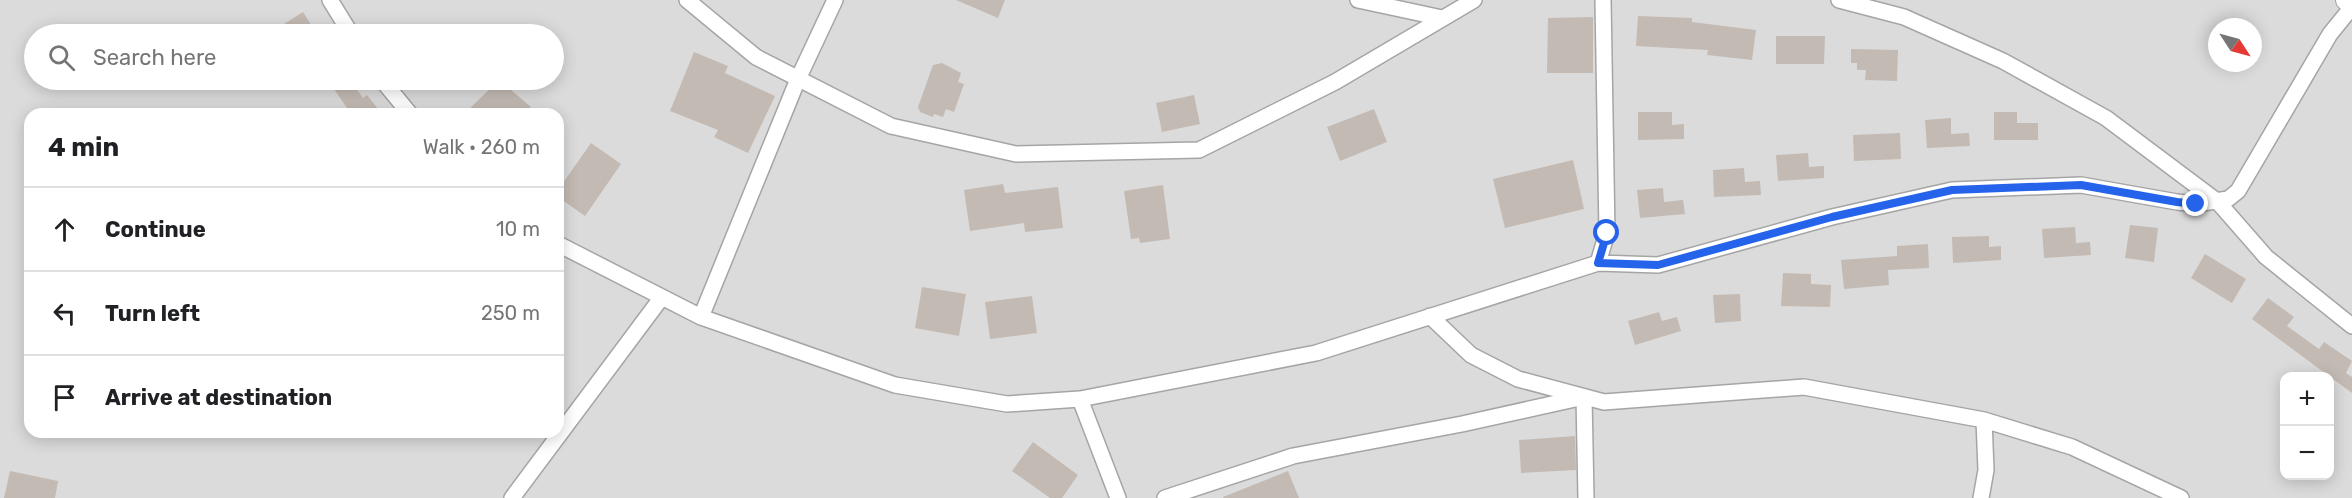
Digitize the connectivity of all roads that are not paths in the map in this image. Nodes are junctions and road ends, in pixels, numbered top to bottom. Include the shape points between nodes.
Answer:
1 (330, 0) edge
2 (687, 0) edge
3 (835, 0) edge
4 (1358, 0) edge
5 (1474, 0) edge
6 (1603, 0) edge
7 (1839, 0) edge
8 (2346, 0) edge
9 (2352, 6) edge
10 (1442, 18) junction
11 (345, 24) edge
12 (798, 79) junction
13 (390, 90) edge
14 (405, 108) edge
15 (2218, 202) junction
16 (564, 247) edge
17 (1598, 263) junction
18 (662, 297) junction
19 (1431, 316) junction
20 (701, 318) junction
21 (2352, 326) edge
22 (1584, 397) junction
23 (1080, 399) junction
24 (1984, 420) junction
25 (564, 428) edge
26 (557, 438) edge
27 (512, 498) edge
28 (1118, 498) edge
29 (1165, 498) edge
30 (1586, 498) edge
31 (1981, 498) edge
32 (2181, 498) edge

1 - 11 street
2 - 12 street via 756,57
3 - 12 street
4 - 10 street
5 - 10 street
6 - 17 street via 1607,233
7 - 15 street via 1904,17 2002,61 2106,118
8 - 9 street
9 - 15 street via 2330,34 2238,191
10 - 12 street via 1335,82 1199,150 1016,154 891,126
12 - 20 street
13 - 14 street
15 - 17 street via 2177,202 2072,185 1952,190 1832,217 1658,265
15 - 21 street via 2266,257
16 - 18 street
17 - 19 street
18 - 20 street
18 - 25 street
19 - 22 street via 1471,356 1518,379
19 - 23 street via 1316,353
20 - 23 street via 895,385 1007,404
22 - 24 street via 1604,402 1804,387
22 - 29 street via 1293,456
22 - 30 street
23 - 28 street
24 - 31 street via 1986,470
24 - 32 street via 2072,447
26 - 27 street

